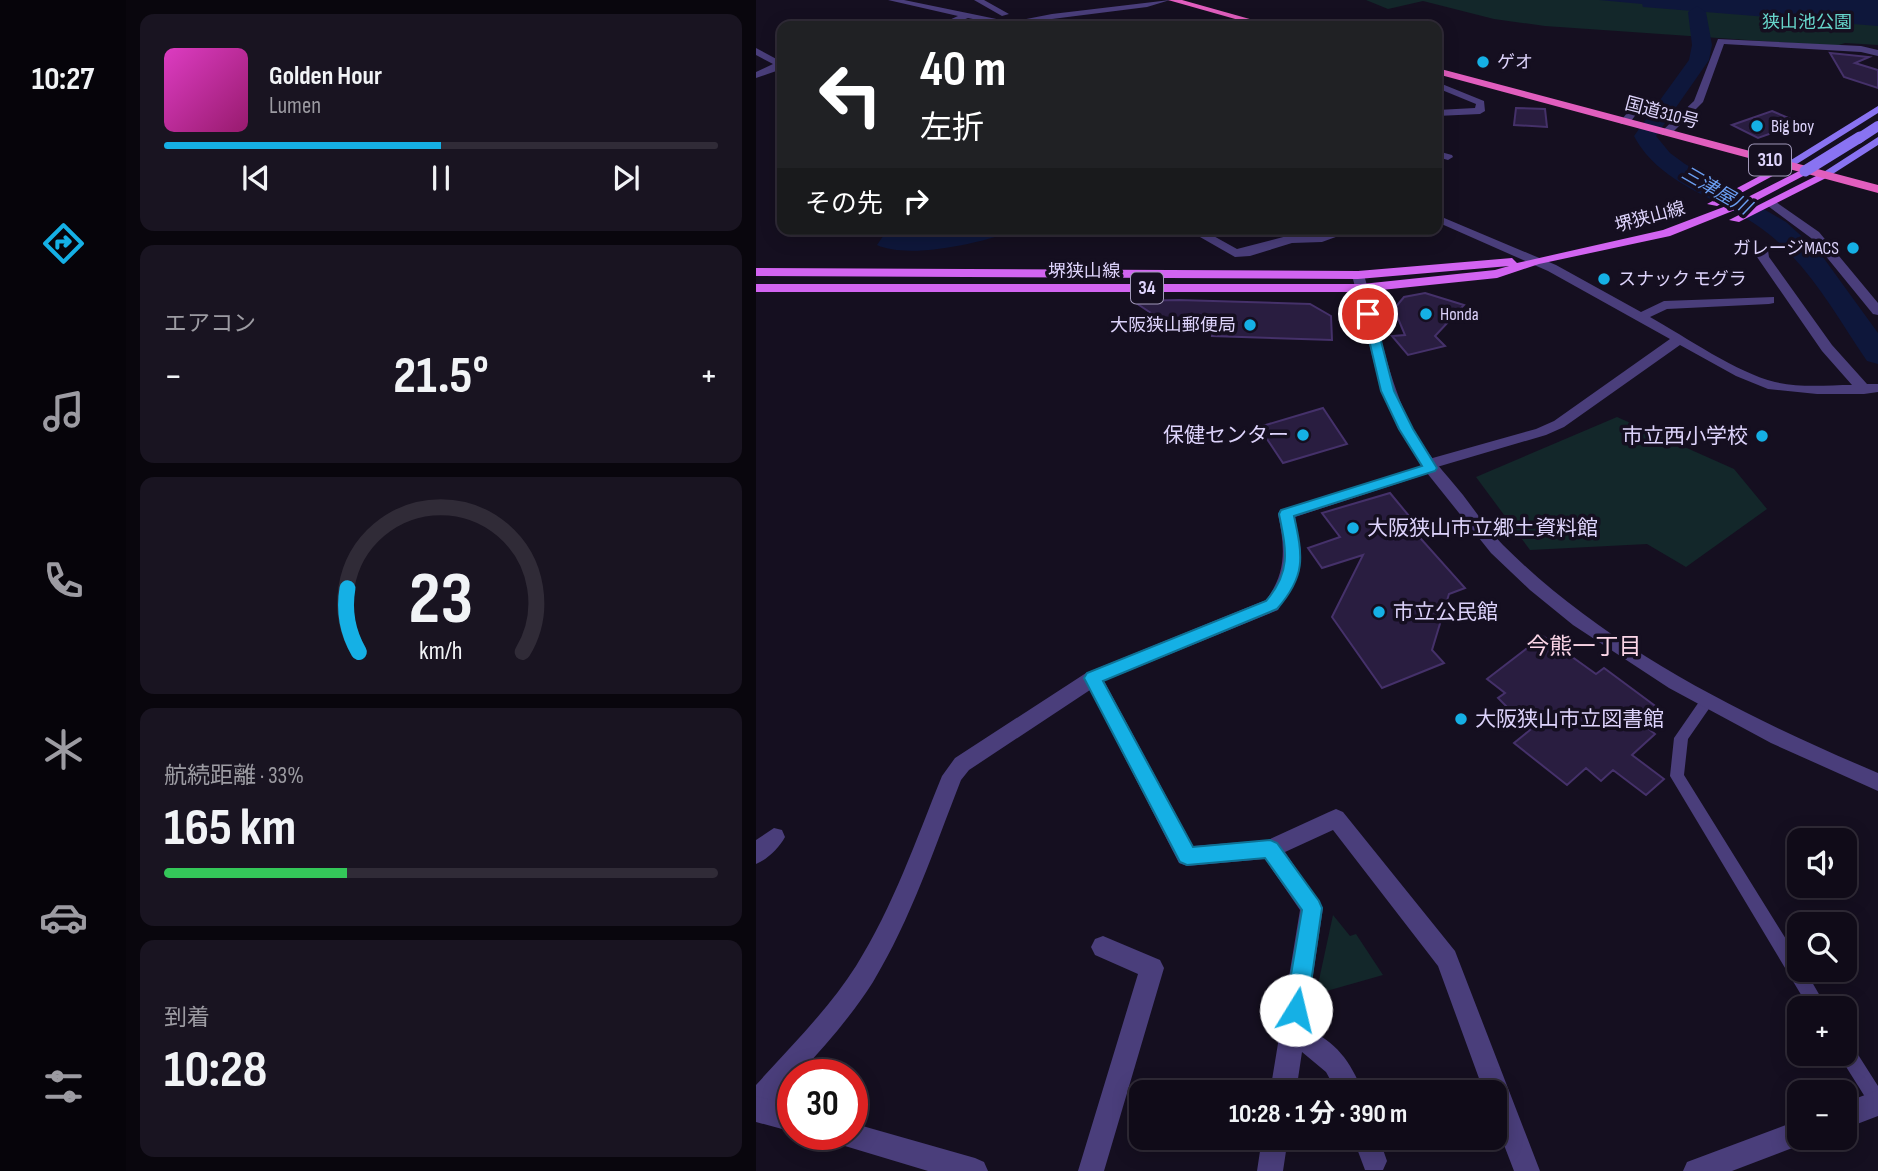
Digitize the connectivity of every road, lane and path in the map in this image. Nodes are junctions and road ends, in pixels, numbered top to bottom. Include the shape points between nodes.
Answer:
1 (892, 0) edge
2 (978, 0) edge
3 (1166, 0) edge
4 (1172, 0) edge
5 (971, 14) junction
6 (953, 21) edge
7 (1000, 21) edge
8 (1012, 21) edge
9 (1029, 21) edge
10 (1251, 21) edge
11 (756, 51) edge
12 (1878, 53) edge
13 (777, 62) edge
14 (777, 65) edge
15 (1442, 72) edge
16 (756, 75) edge
17 (1442, 87) edge
18 (1637, 106) dead end
19 (1878, 109) edge
20 (1442, 113) edge
21 (1625, 122) junction
22 (1878, 126) edge
23 (1663, 132) junction
24 (1878, 140) edge
25 (1788, 165) junction
26 (1824, 175) junction
27 (1878, 189) edge
28 (1769, 205) junction
29 (1713, 210) junction
30 (1442, 220) edge
31 (1203, 235) edge
32 (1334, 235) edge
33 (1763, 253) dead end
34 (1519, 254) junction
35 (1536, 261) junction
36 (1486, 263) junction
37 (1552, 268) junction
38 (756, 272) edge
39 (1497, 274) junction
40 (1360, 282) junction
41 (756, 288) edge
42 (1769, 300) dead end
43 (1878, 311) edge
44 (1641, 317) junction
45 (1681, 338) junction
46 (1872, 391) edge
47 (1429, 466) junction
48 (1093, 678) junction
49 (1708, 700) junction
50 (1878, 782) edge
51 (774, 837) dead end
52 (1270, 849) junction
53 (756, 854) edge
54 (1103, 947) dead end
55 (1812, 996) edge
56 (1292, 1035) junction
57 (1855, 1066) edge
58 (1285, 1080) edge
59 (1346, 1080) edge
60 (1878, 1102) edge
61 (756, 1107) edge
62 (1857, 1111) edge
63 (777, 1114) edge
64 (1787, 1137) edge
65 (868, 1141) edge
66 (1273, 1150) edge
67 (975, 1171) edge
68 (1091, 1171) edge
69 (1270, 1171) edge
70 (1527, 1171) edge
71 (1696, 1171) edge

1 - 5 street
2 - 8 street
3 - 9 street via 1138,8 1048,15
4 - 10 highway
5 - 6 street
5 - 7 street
11 - 13 street
12 - 23 street via 1721,41 1698,102
14 - 16 street
15 - 21 highway, 国道310号 / 310
17 - 20 street via 1481,103 1480,111
18 - 21 street
19 - 25 main road
21 - 23 highway, 国道310号 / 310
22 - 29 main road, 堺狭山線 / 34, bridge via 1805,171
23 - 25 highway, 国道310号 / 310
24 - 26 main road
25 - 26 highway, 国道310号 / 310
25 - 29 main road
26 - 27 highway, 国道310号 / 310
26 - 28 main road
28 - 37 main road via 1617,256
28 - 43 street via 1791,215 1815,235
29 - 34 main road
29 - 35 main road, 堺狭山線 / 34 via 1666,233
30 - 34 street
31 - 32 street via 1235,253 1291,239
33 - 46 street via 1827,348
34 - 35 street
34 - 36 main road
35 - 36 main road, 堺狭山線 / 34
35 - 37 street
35 - 39 main road, 堺狭山線 / 34
36 - 40 main road, 堺狭山線 / 34
37 - 39 main road
37 - 44 street
38 - 40 main road, 堺狭山線 / 34
39 - 40 main road, 堺狭山線 / 34
40 - 41 main road, 堺狭山線 / 34
40 - 47 street via 1388,391
42 - 44 street via 1664,305
44 - 45 street
45 - 46 street via 1773,386
45 - 47 street via 1559,424
47 - 48 street via 1286,514 1296,556 1283,592 1272,605
47 - 49 street via 1497,548 1536,583 1624,649
48 - 52 street via 1187,856
48 - 61 street via 957,769 896,916 862,977
49 - 50 street
49 - 55 lane via 1681,738 1677,776
51 - 53 street
52 - 56 street via 1312,908
52 - 70 street via 1336,818 1447,959
54 - 68 street via 1152,968
56 - 58 street
56 - 59 street via 1321,1047
57 - 60 lane
60 - 62 street
61 - 63 street
64 - 71 street
65 - 67 street
66 - 69 street

